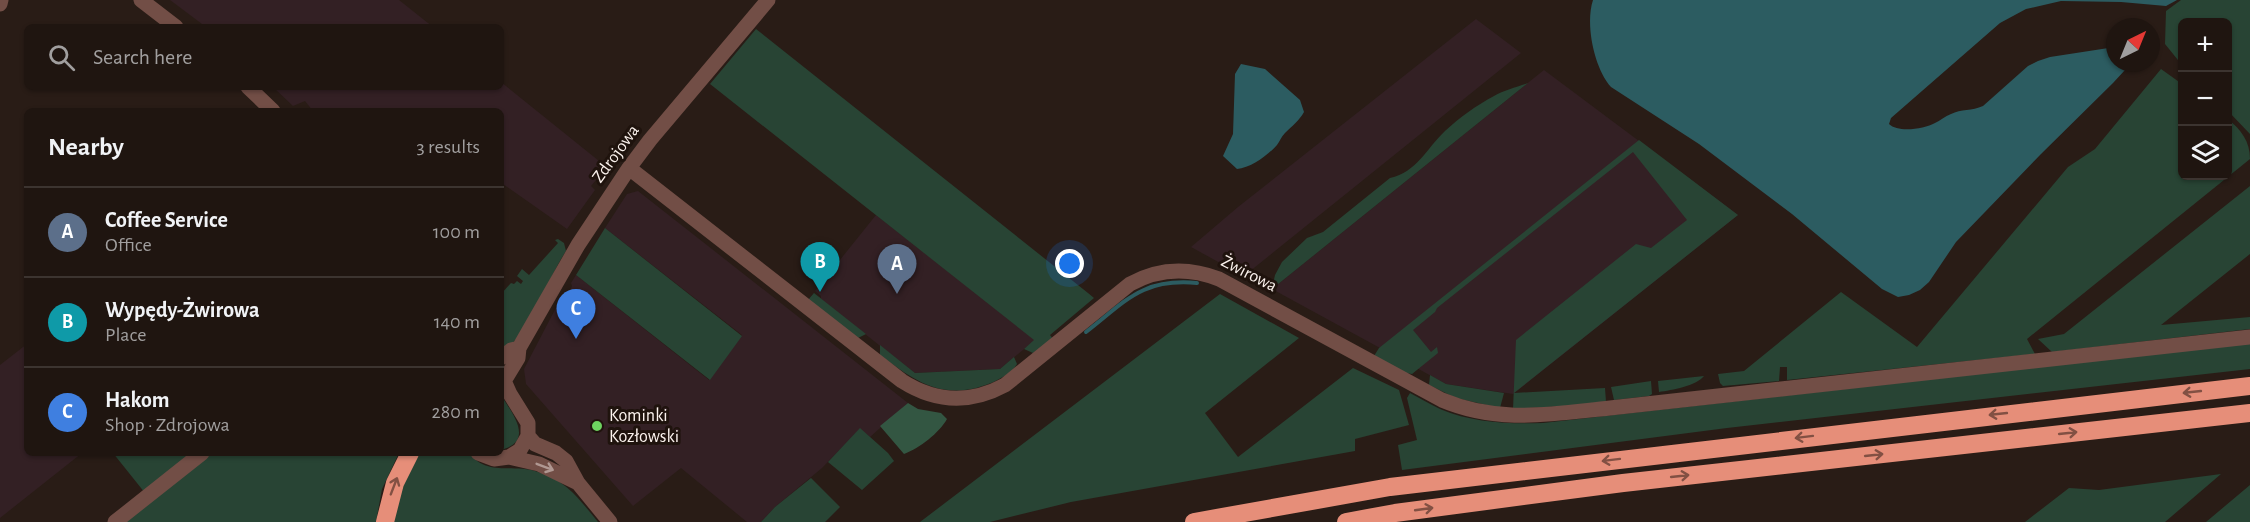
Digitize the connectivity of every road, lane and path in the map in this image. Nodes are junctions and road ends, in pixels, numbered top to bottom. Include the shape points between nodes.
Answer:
1 (141, 0) edge
2 (768, 0) edge
3 (172, 24) edge
4 (251, 90) edge
5 (270, 108) edge
6 (629, 168) junction
7 (2250, 337) edge
8 (519, 348) junction
9 (504, 356) edge
10 (504, 377) edge
11 (504, 380) edge
12 (2250, 386) edge
13 (2250, 413) edge
14 (528, 436) junction
15 (198, 456) edge
16 (408, 456) edge
17 (486, 456) edge
18 (509, 457) junction
19 (578, 483) junction
20 (115, 522) edge
21 (385, 522) edge
22 (610, 522) edge
23 (1194, 522) edge
24 (1346, 522) edge

1 - 3 street
2 - 6 street, Zdrojowa
4 - 5 street
6 - 7 street, Żwirowa via 902,381 922,393 954,399 985,394 1005,385 1130,284 1160,272 1180,270 1219,279 1433,395 1470,411 1505,416 1536,416
6 - 8 street, Zdrojowa
8 - 9 street
8 - 10 street, Zdrojowa via 518,358
11 - 14 street via 528,423
12 -> 23 highway via 1390,487
24 -> 13 highway via 1623,483
14 - 18 street via 520,450
14 - 19 street via 535,444 562,457
15 - 20 street
21 -> 16 highway via 395,483
17 - 18 street
18 -> 19 street via 539,464
19 - 22 street

